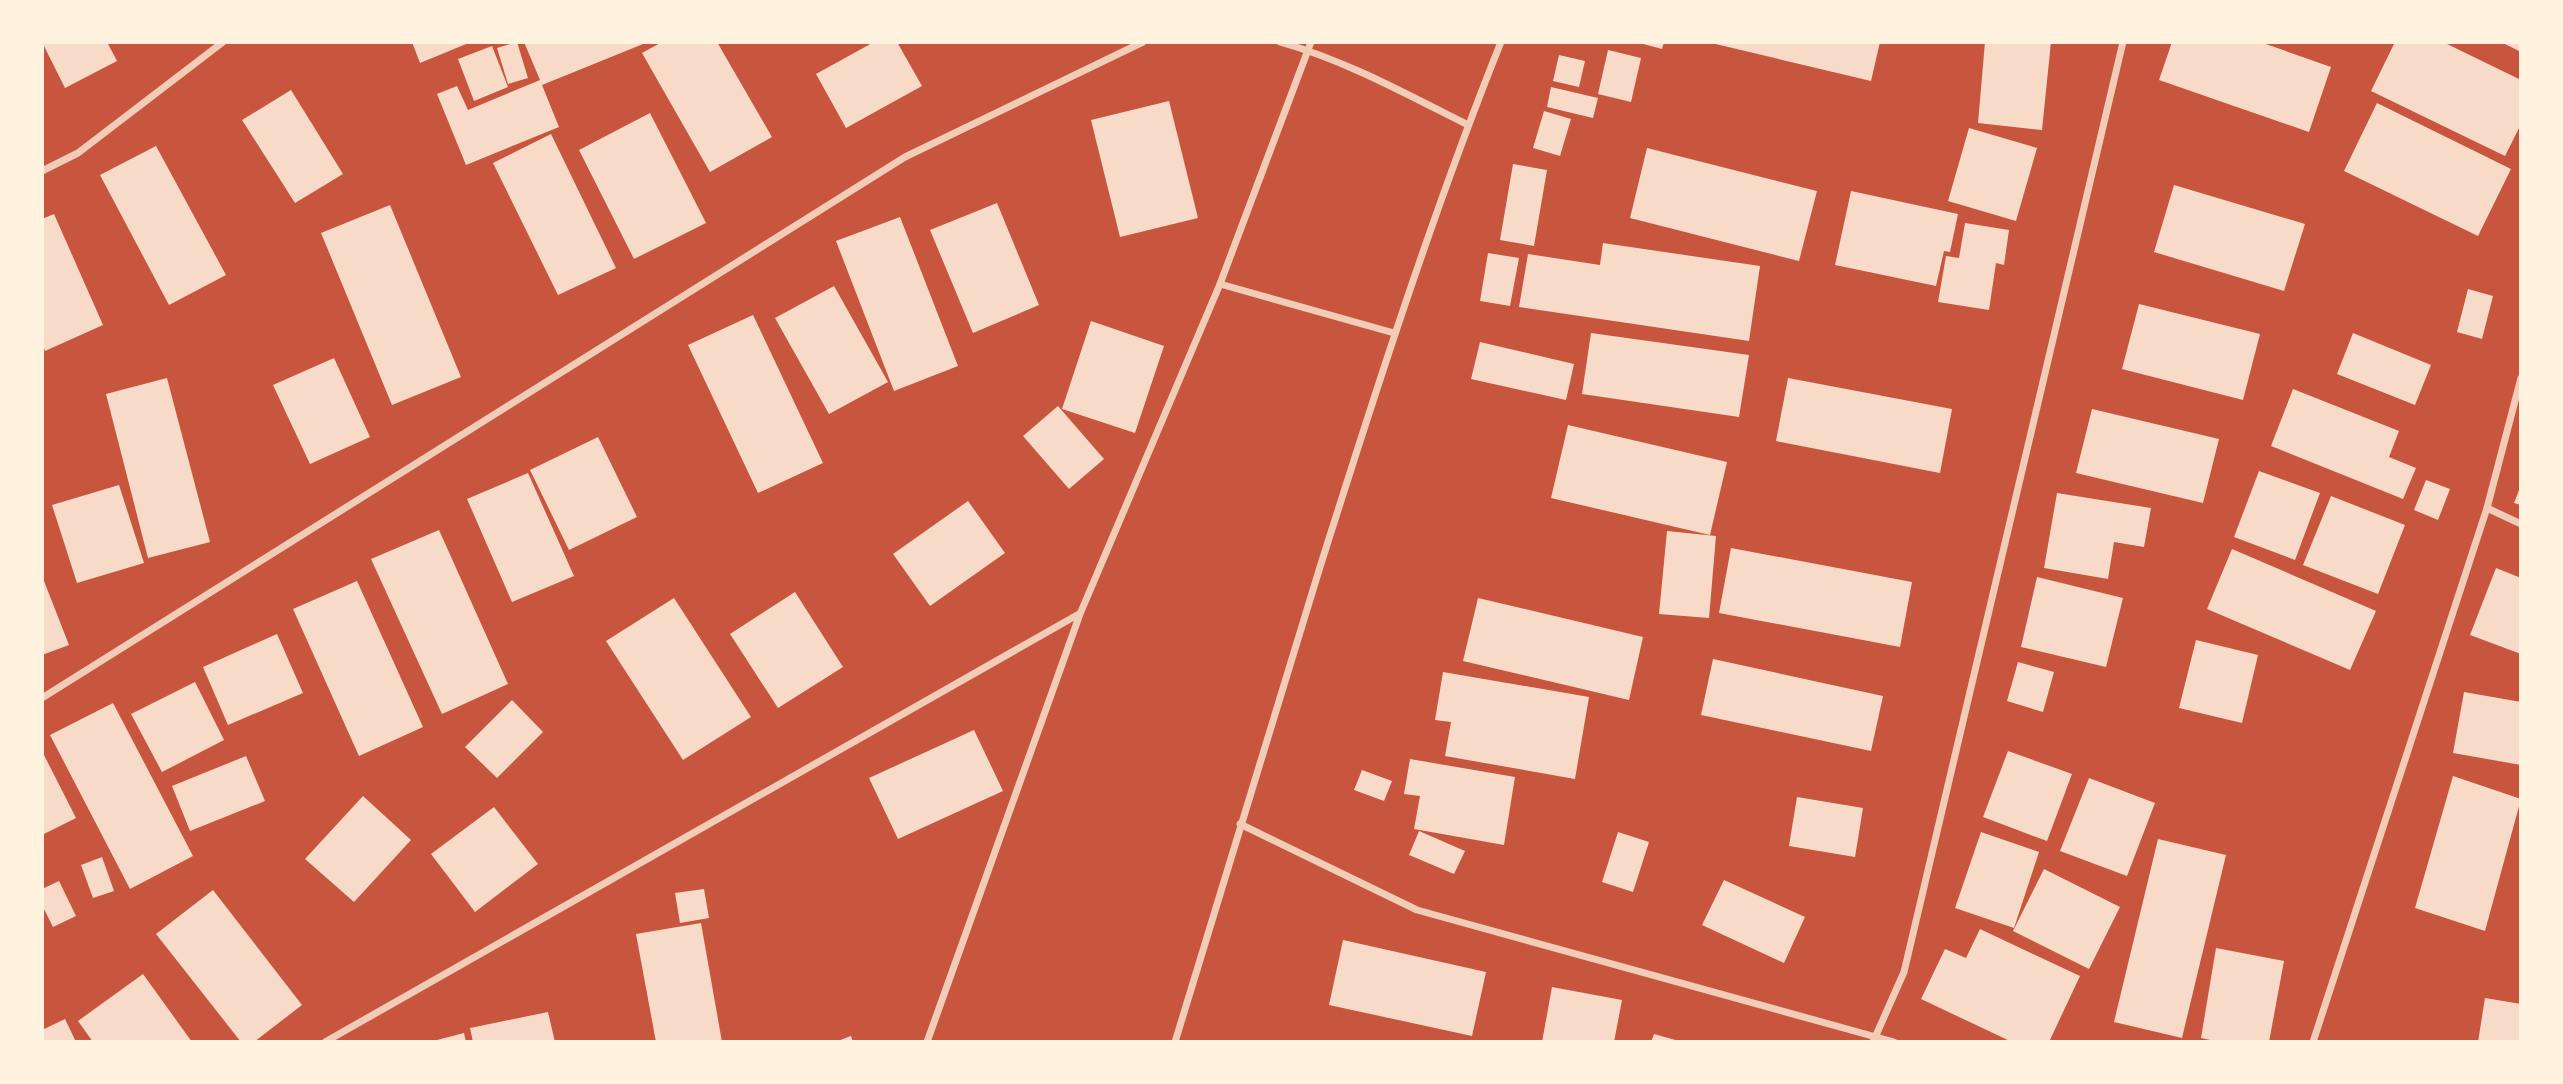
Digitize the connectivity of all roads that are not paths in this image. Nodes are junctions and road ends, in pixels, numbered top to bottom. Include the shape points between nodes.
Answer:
1 (223, 42) edge
2 (1143, 42) edge
3 (1280, 42) edge
4 (1501, 42) edge
5 (2123, 42) edge
6 (1310, 46) edge
7 (1468, 125) junction
8 (42, 171) edge
9 (1220, 284) junction
10 (1394, 333) junction
11 (2521, 378) edge
12 (2487, 508) junction
13 (2521, 524) edge
14 (1080, 614) junction
15 (42, 698) edge
16 (1240, 824) junction
17 (1874, 1040) edge
18 (325, 1042) edge
19 (928, 1042) edge
20 (1175, 1042) edge
21 (1894, 1042) edge
22 (2313, 1042) edge

1 - 8 street via 78,153
2 - 15 street via 905,157
3 - 6 street
4 - 7 street
5 - 17 street via 1904,972
6 - 7 street
6 - 9 street
7 - 10 street
9 - 10 street
9 - 14 street
10 - 16 street
11 - 12 street
12 - 13 street
12 - 22 street
14 - 18 street
14 - 19 street
16 - 17 street via 1417,911
16 - 20 street
17 - 21 street

